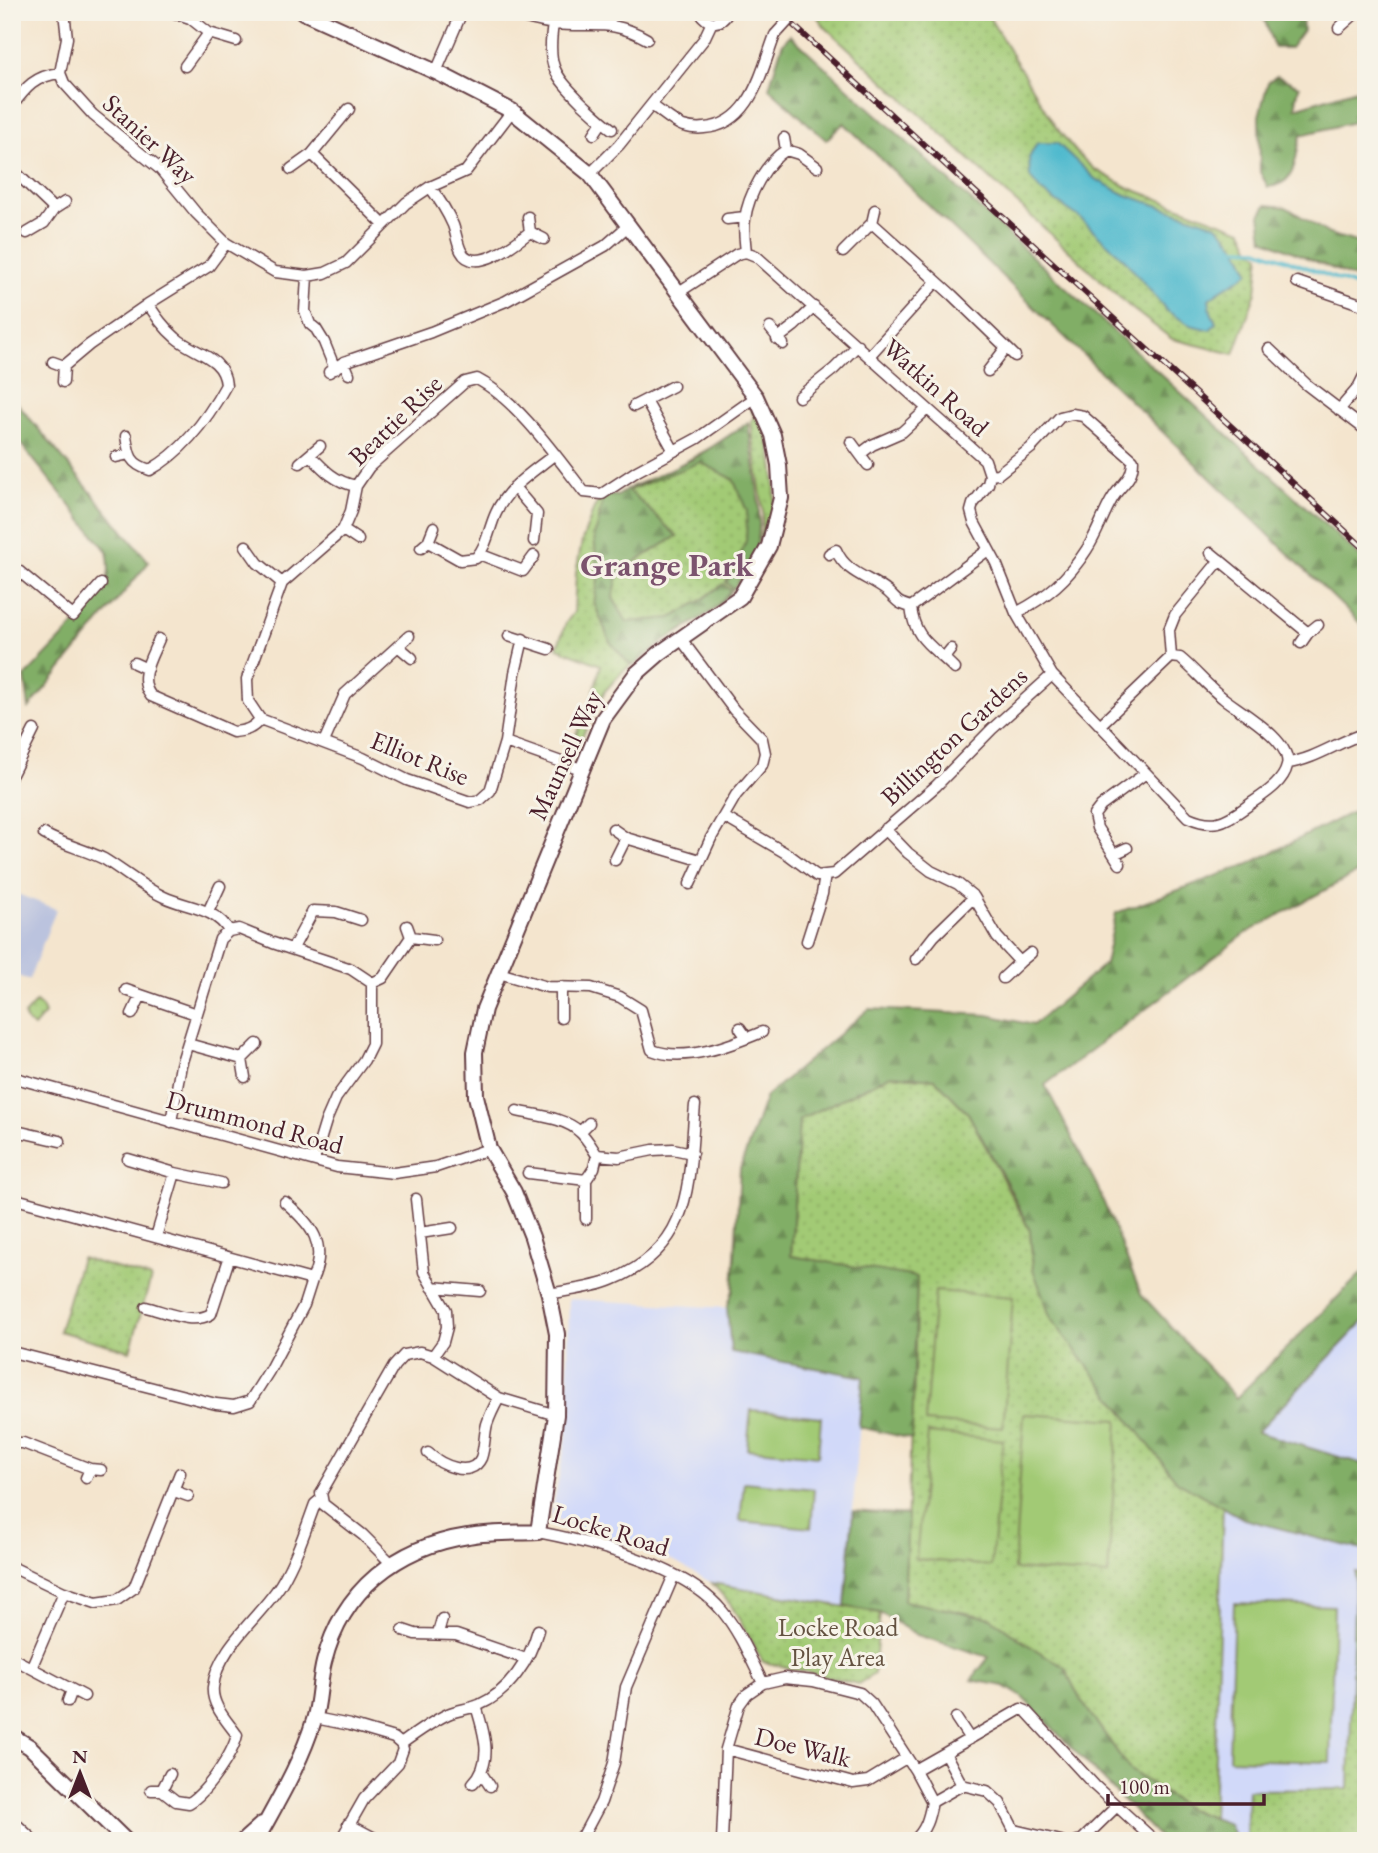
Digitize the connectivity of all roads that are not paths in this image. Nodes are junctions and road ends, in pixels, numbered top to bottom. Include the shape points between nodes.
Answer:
1 (64, 12) edge
2 (172, 12) edge
3 (303, 12) edge
4 (462, 12) edge
5 (507, 12) edge
6 (609, 12) edge
7 (700, 12) edge
8 (729, 12) edge
9 (796, 12) edge
10 (1357, 12) edge
11 (712, 22) junction
12 (553, 24) junction
13 (610, 24) junction
14 (1339, 28) dead end
15 (209, 33) junction
16 (647, 39) dead end
17 (236, 41) dead end
18 (185, 66) dead end
19 (436, 72) junction
20 (60, 73) junction
21 (651, 105) junction
22 (12, 106) edge
23 (349, 109) dead end
24 (512, 111) junction
25 (602, 122) junction
26 (612, 129) dead end
27 (594, 134) dead end
28 (784, 138) dead end
29 (786, 150) junction
30 (312, 154) junction
31 (817, 167) dead end
32 (12, 169) edge
33 (291, 169) dead end
34 (590, 174) junction
35 (430, 187) junction
36 (65, 202) dead end
37 (54, 209) junction
38 (875, 210) dead end
39 (528, 216) dead end
40 (745, 217) junction
41 (727, 219) dead end
42 (872, 223) junction
43 (384, 225) junction
44 (629, 225) junction
45 (530, 232) junction
46 (27, 233) dead end
47 (544, 239) dead end
48 (226, 243) junction
49 (746, 252) junction
50 (843, 253) dead end
51 (307, 276) junction
52 (936, 282) junction
53 (1297, 282) dead end
54 (678, 292) junction
55 (148, 304) junction
56 (1366, 306) edge
57 (814, 307) junction
58 (771, 328) dead end
59 (858, 345) junction
60 (1005, 349) junction
61 (1269, 349) dead end
62 (870, 355) junction
63 (1015, 356) dead end
64 (53, 362) dead end
65 (64, 366) junction
66 (336, 368) junction
67 (988, 371) dead end
68 (1366, 372) edge
69 (349, 374) dead end
70 (63, 382) dead end
71 (673, 386) dead end
72 (756, 397) junction
73 (799, 397) dead end
74 (646, 401) junction
75 (634, 407) dead end
76 (927, 409) junction
77 (1339, 410) junction
78 (1366, 430) edge
79 (126, 436) dead end
80 (851, 442) dead end
81 (320, 446) dead end
82 (674, 451) junction
83 (129, 454) junction
84 (555, 454) junction
85 (860, 454) junction
86 (310, 456) junction
87 (116, 457) dead end
88 (300, 463) dead end
89 (867, 465) dead end
90 (990, 475) junction
91 (356, 486) junction
92 (514, 487) junction
93 (434, 527) dead end
94 (343, 530) junction
95 (358, 540) dead end
96 (534, 541) dead end
97 (246, 546) dead end
98 (836, 549) dead end
99 (988, 551) junction
100 (1211, 553) dead end
101 (479, 555) junction
102 (534, 555) dead end
103 (1220, 560) junction
104 (12, 566) edge
105 (17, 577) edge
106 (282, 583) junction
107 (101, 584) dead end
108 (911, 607) junction
109 (1016, 613) junction
110 (1318, 625) dead end
111 (1308, 633) junction
112 (409, 636) dead end
113 (509, 636) dead end
114 (159, 639) dead end
115 (523, 639) junction
116 (681, 639) junction
117 (1301, 643) dead end
118 (399, 647) junction
119 (549, 649) dead end
120 (1171, 657) junction
121 (412, 658) dead end
122 (134, 663) dead end
123 (147, 669) junction
124 (955, 669) dead end
125 (1052, 675) junction
126 (260, 719) junction
127 (1100, 725) junction
128 (34, 730) dead end
129 (1366, 733) edge
130 (324, 742) junction
131 (505, 742) junction
132 (1288, 763) junction
133 (581, 769) junction
134 (1146, 773) junction
135 (12, 774) edge
136 (724, 817) junction
137 (613, 829) dead end
138 (885, 829) junction
139 (44, 834) dead end
140 (626, 838) junction
141 (1127, 848) dead end
142 (1114, 854) junction
143 (615, 860) dead end
144 (700, 860) junction
145 (1120, 864) dead end
146 (825, 875) junction
147 (690, 884) dead end
148 (219, 886) dead end
149 (974, 898) junction
150 (208, 912) junction
151 (360, 920) dead end
152 (229, 931) junction
153 (434, 940) dead end
154 (807, 942) dead end
155 (293, 948) junction
156 (1031, 953) dead end
157 (916, 959) dead end
158 (1020, 962) junction
159 (499, 973) junction
160 (1003, 978) dead end
161 (372, 983) junction
162 (561, 987) junction
163 (126, 990) dead end
164 (140, 996) junction
165 (132, 1014) dead end
166 (196, 1014) junction
167 (561, 1018) dead end
168 (740, 1028) dead end
169 (762, 1032) dead end
170 (747, 1038) junction
171 (188, 1044) junction
172 (257, 1044) dead end
173 (242, 1059) junction
174 (12, 1077) edge
175 (245, 1077) dead end
176 (695, 1105) dead end
177 (517, 1111) dead end
178 (171, 1122) junction
179 (589, 1123) dead end
180 (15, 1131) edge
181 (580, 1132) junction
182 (60, 1141) dead end
183 (489, 1149) junction
184 (692, 1153) junction
185 (597, 1155) junction
186 (12, 1156) edge
187 (128, 1159) dead end
188 (314, 1160) junction
189 (174, 1173) junction
190 (528, 1173) dead end
191 (586, 1180) junction
192 (221, 1183) dead end
193 (12, 1198) edge
194 (416, 1199) dead end
195 (284, 1201) dead end
196 (586, 1219) dead end
197 (452, 1228) dead end
198 (420, 1233) junction
199 (156, 1237) junction
200 (229, 1259) junction
201 (312, 1280) junction
202 (432, 1287) junction
203 (480, 1291) dead end
204 (549, 1294) junction
205 (146, 1307) dead end
206 (12, 1352) edge
207 (433, 1356) junction
208 (499, 1398) junction
209 (556, 1415) junction
210 (12, 1443) edge
211 (428, 1453) dead end
212 (101, 1470) dead end
213 (180, 1473) dead end
214 (174, 1491) junction
215 (188, 1496) dead end
216 (321, 1499) junction
217 (538, 1532) junction
218 (391, 1563) junction
219 (12, 1567) edge
220 (674, 1575) junction
221 (64, 1592) junction
222 (442, 1619) dead end
223 (403, 1630) dead end
224 (538, 1630) dead end
225 (438, 1633) junction
226 (12, 1658) edge
227 (526, 1659) junction
228 (32, 1666) junction
229 (763, 1683) junction
230 (72, 1690) junction
231 (84, 1696) dead end
232 (68, 1701) dead end
233 (476, 1706) junction
234 (315, 1718) junction
235 (956, 1718) dead end
236 (12, 1736) edge
237 (970, 1739) junction
238 (401, 1744) junction
239 (726, 1749) junction
240 (945, 1754) junction
241 (906, 1758) junction
242 (915, 1770) junction
243 (170, 1774) dead end
244 (482, 1774) junction
245 (473, 1783) dead end
246 (962, 1785) junction
247 (490, 1786) dead end
248 (932, 1802) junction
249 (1117, 1806) junction
250 (268, 1819) junction
251 (12, 1820) edge
252 (348, 1824) junction
253 (1014, 1830) junction
254 (583, 1839) edge
255 (34, 1841) edge
256 (126, 1841) edge
257 (243, 1841) edge
258 (256, 1841) edge
259 (340, 1841) edge
260 (380, 1841) edge
261 (723, 1841) edge
262 (914, 1841) edge
263 (1012, 1841) edge
264 (1061, 1841) edge
265 (1077, 1841) edge
266 (1155, 1841) edge

1 - 20 street via 67,38
2 - 15 street via 190,18
3 - 19 street, Maunsell Way
4 - 19 street
5 - 12 street
6 - 13 street
7 - 11 street
8 - 11 street via 721,21
9 - 21 street, bridge via 775,36 752,95 731,120 696,129 681,125
10 - 14 street
11 - 21 street via 704,39
12 - 13 street
12 - 25 street via 553,67
13 - 16 street
15 - 17 street
15 - 18 street
19 - 24 street, Maunsell Way
20 - 22 street via 35,79
20 - 48 street, Stanier Way via 93,115 160,169
21 - 34 street
23 - 30 street
24 - 34 street, Maunsell Way
24 - 35 street, Stanier Way via 466,171
25 - 26 street
25 - 27 street
28 - 29 street
29 - 31 street
29 - 40 street via 761,175
30 - 33 street
30 - 43 street
32 - 37 street
34 - 44 street, Maunsell Way
35 - 43 street, Stanier Way
35 - 45 street via 453,225 461,253 472,261 514,245
36 - 37 street
37 - 46 street via 44,223
38 - 42 street
39 - 45 street
40 - 41 street
40 - 49 street
42 - 50 street
42 - 52 street
43 - 51 street, Stanier Way via 346,263
44 - 54 street, Maunsell Way
44 - 66 street via 605,246 506,301
45 - 47 street
48 - 51 street, Stanier Way via 275,272
48 - 55 street via 209,266
49 - 54 street
49 - 57 street, Watkin Road
51 - 66 street via 305,311
52 - 60 street
52 - 62 street
53 - 56 street
54 - 72 street, Maunsell Way
55 - 65 street
55 - 83 street via 178,341 205,354 222,370 226,385 197,431 159,465 150,470 138,466
57 - 58 street via 780,342
57 - 59 street, Watkin Road
59 - 62 street, Watkin Road
59 - 73 street
60 - 63 street
60 - 67 street
61 - 77 street
62 - 76 street, Watkin Road
64 - 65 street
65 - 70 street
66 - 69 street
68 - 77 street
71 - 74 street
72 - 82 street, Beattie Rise
72 - 116 street, Maunsell Way via 773,435 779,465 775,531 740,597
74 - 75 street
74 - 82 street
76 - 85 street via 902,432
76 - 90 street, Watkin Road via 985,460
77 - 78 street
79 - 83 street
80 - 85 street
81 - 86 street, Beattie Rise
82 - 84 street, Beattie Rise via 602,494 584,492
83 - 87 street
84 - 91 street, Beattie Rise via 489,385 477,379 465,383 369,467
84 - 92 street
85 - 89 street
86 - 88 street, Beattie Rise
86 - 91 street, Beattie Rise via 342,484
90 - 99 street, Watkin Road via 971,511
90 - 109 street via 998,474 1031,448 1060,417 1072,414 1083,416 1133,460 1133,473 1112,498 1087,549 1057,586
91 - 94 street, Beattie Rise
92 - 96 street via 537,514
92 - 101 street via 496,513
93 - 101 street via 424,545 460,559
94 - 95 street
94 - 106 street
97 - 106 street via 256,566
98 - 108 street via 847,567
99 - 108 street
99 - 109 street, Watkin Road
100 - 103 street
101 - 102 street via 523,571
103 - 111 street
103 - 120 street via 1175,615 1169,629
104 - 105 street
105 - 107 street via 73,616
106 - 126 street via 247,679 248,701
108 - 124 street via 920,638 948,654
109 - 125 street, Watkin Road
110 - 111 street
111 - 117 street
112 - 118 street
113 - 115 street
114 - 123 street
115 - 119 street
115 - 131 street, Elliot Rise
116 - 133 street, Maunsell Way via 628,683 603,719
116 - 136 street via 734,710 762,739 762,765
118 - 121 street
118 - 130 street via 345,694
120 - 127 street
120 - 132 street via 1180,658 1221,697 1265,728 1285,751
122 - 123 street
123 - 126 street via 144,688 150,696 218,727 245,731
125 - 127 street, Watkin Road
125 - 138 street, Billington Gardens
126 - 130 street, Elliot Rise
127 - 134 street, Watkin Road
128 - 135 street
129 - 132 street
130 - 131 street, Elliot Rise via 407,780 470,802 490,791
131 - 133 street, Elliot Rise
132 - 134 street, Watkin Road via 1281,780 1221,823 1203,824 1188,817
133 - 159 street, Maunsell Way
134 - 142 street via 1094,815
136 - 144 street
136 - 146 street via 817,876
137 - 140 street
138 - 146 street, Billington Gardens via 835,874
138 - 149 street, Billington Gardens via 931,871
139 - 150 street via 107,861 166,898
140 - 143 street
140 - 144 street
141 - 142 street
142 - 145 street
144 - 147 street
146 - 154 street
148 - 150 street
149 - 157 street
149 - 158 street, Billington Gardens via 997,937
150 - 152 street via 223,920
151 - 155 street via 310,907
152 - 155 street via 239,929
152 - 166 street via 220,939
153 - 161 street via 409,932 383,978
155 - 161 street via 351,969
156 - 158 street
158 - 160 street
159 - 162 street via 534,985
159 - 183 street, Maunsell Way via 484,1009 475,1052 476,1096
161 - 188 street via 372,1044 336,1098
162 - 167 street
162 - 170 street via 591,988 632,1002 641,1010 652,1050 663,1054 709,1051
163 - 164 street
164 - 165 street
164 - 166 street
166 - 171 street
168 - 170 street
169 - 170 street
171 - 173 street
171 - 178 street
172 - 173 street
173 - 175 street
174 - 178 street, Drummond Road
176 - 184 street
177 - 181 street via 556,1119
178 - 188 street, Drummond Road
179 - 181 street
180 - 182 street
180 - 186 street
181 - 185 street
183 - 188 street, Drummond Road via 436,1167 394,1173
183 - 204 street, Maunsell Way via 518,1203
184 - 185 street via 673,1149 619,1157
184 - 204 street via 684,1202 676,1226 661,1248 610,1281
185 - 191 street
187 - 189 street
189 - 192 street
189 - 199 street
190 - 191 street
191 - 196 street
193 - 199 street
194 - 198 street
195 - 201 street via 310,1227 318,1245
197 - 198 street
198 - 202 street via 424,1272
199 - 200 street
200 - 201 street
200 - 205 street via 216,1304 203,1319
201 - 206 street via 269,1371 250,1401 234,1406
202 - 203 street
202 - 207 street via 446,1310 447,1327
204 - 209 street, Maunsell Way via 557,1334
207 - 208 street
207 - 216 street via 420,1352 404,1355 394,1366
208 - 209 street
208 - 211 street via 475,1466 435,1465
209 - 217 street, Maunsell Way
210 - 212 street via 23,1443 88,1474
213 - 214 street
214 - 215 street
214 - 221 street via 134,1588 117,1600 96,1603
216 - 218 street
216 - 243 street via 281,1583 217,1671 216,1705 237,1735 234,1748 193,1801 176,1801 157,1790
217 - 218 street, Locke Road via 468,1535 427,1546
217 - 220 street, Locke Road via 615,1551
218 - 234 street, Locke Road via 356,1594 337,1625 324,1661
219 - 221 street
220 - 229 street, Locke Road via 723,1612
220 - 254 street via 626,1687 614,1763
221 - 228 street
222 - 225 street
223 - 225 street
224 - 227 street via 539,1643
225 - 227 street
226 - 228 street
227 - 233 street via 510,1682
228 - 230 street
229 - 239 street via 739,1705
229 - 241 street via 785,1678 860,1693
230 - 231 street
230 - 232 street
233 - 238 street via 449,1714
233 - 244 street via 486,1754
234 - 238 street via 394,1738
234 - 250 street, Locke Road
235 - 237 street
236 - 256 street via 30,1747
237 - 240 street
237 - 249 street via 1021,1709 1026,1711
238 - 252 street via 398,1763
239 - 241 street, Doe Walk via 853,1783 868,1781
239 - 261 street
240 - 242 street
240 - 246 street
241 - 242 street
242 - 248 street
244 - 245 street
244 - 247 street
246 - 248 street
246 - 253 street via 987,1791 1000,1803
248 - 262 street via 928,1820
249 - 265 street
249 - 266 street
250 - 257 street, Locke Road
250 - 258 street, Locke Road
251 - 255 street
252 - 259 street
252 - 260 street
253 - 263 street
253 - 264 street

